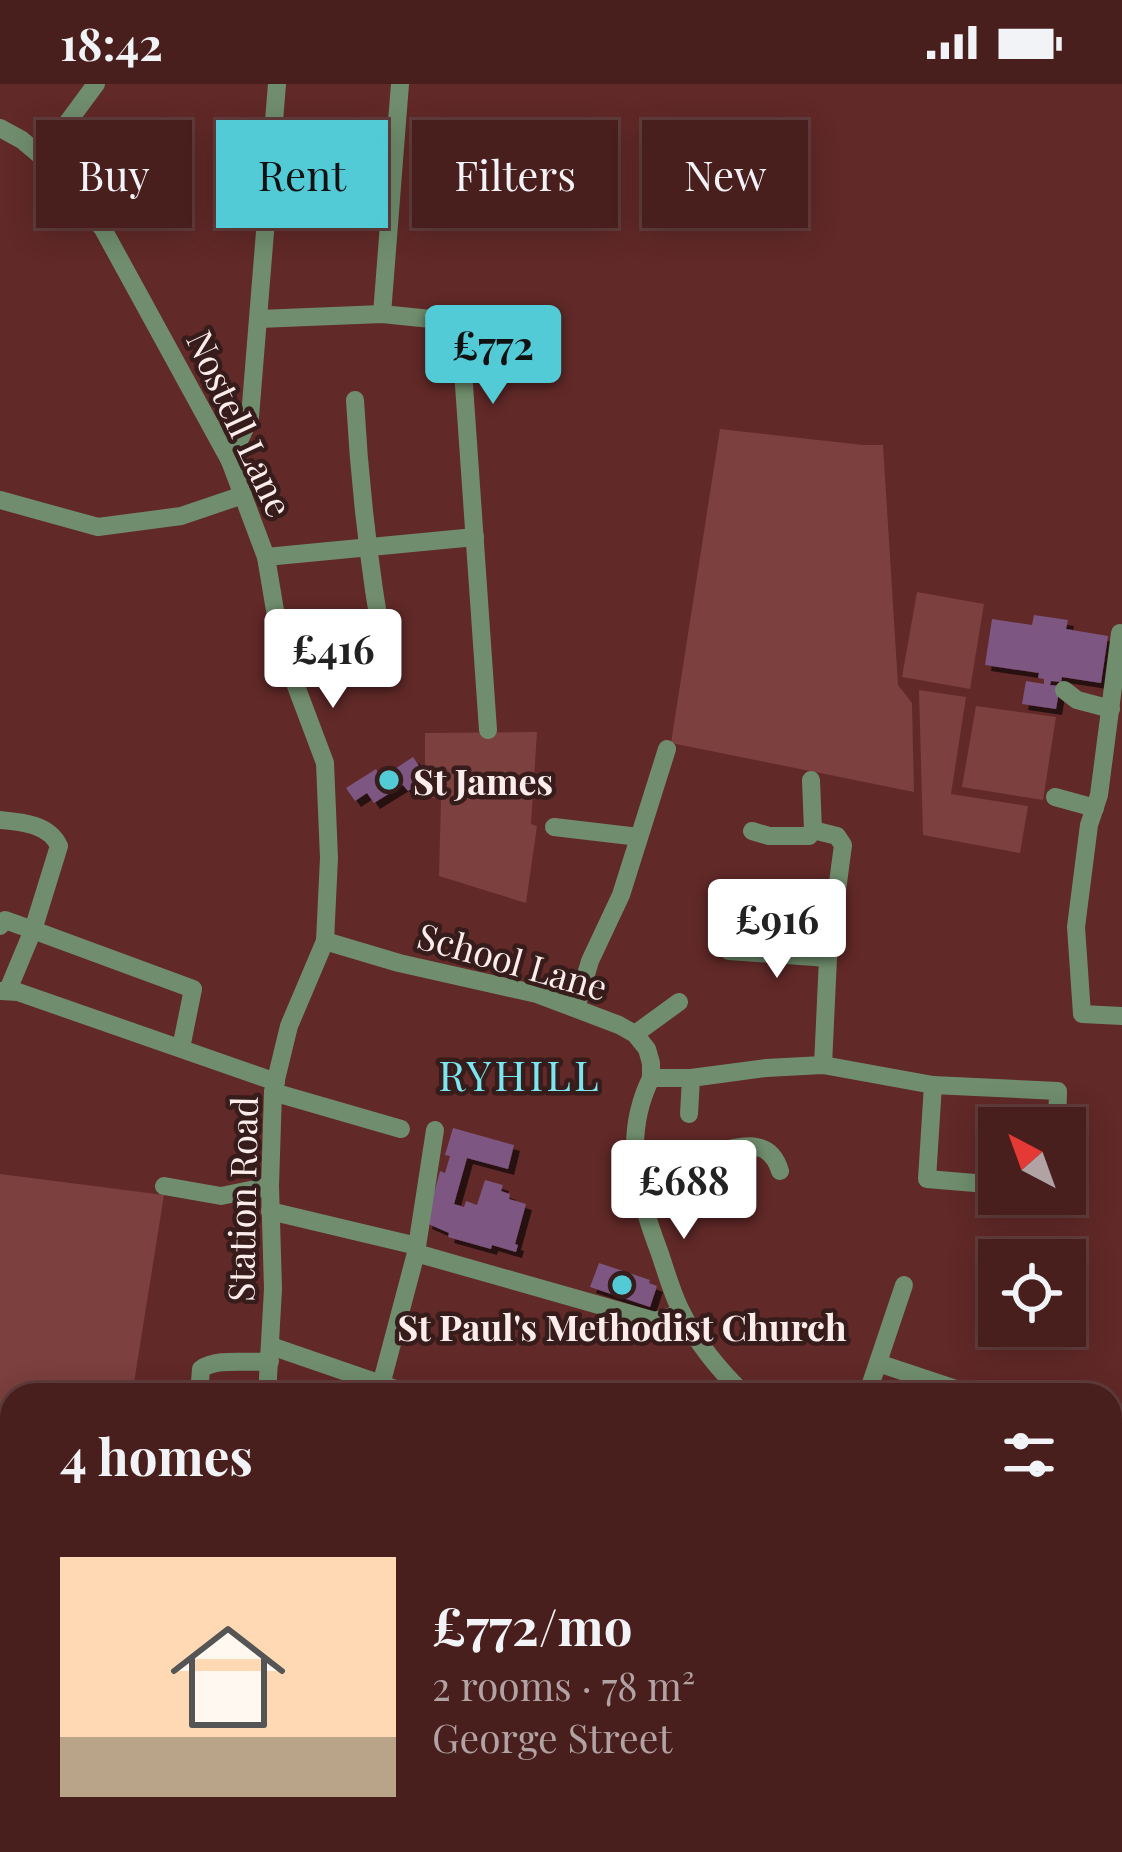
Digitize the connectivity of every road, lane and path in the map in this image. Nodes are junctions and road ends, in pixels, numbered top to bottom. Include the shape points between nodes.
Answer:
1 (96, 84) edge
2 (277, 84) edge
3 (400, 84) edge
4 (70, 120) edge
5 (0, 128) edge
6 (36, 153) edge
7 (102, 228) edge
8 (382, 314) junction
9 (259, 319) junction
10 (355, 400) dead end
11 (230, 461) junction
12 (243, 495) junction
13 (0, 500) edge
14 (475, 537) junction
15 (368, 546) junction
16 (266, 557) junction
17 (1120, 633) edge
18 (388, 674) dead end
19 (1064, 690) dead end
20 (1111, 709) junction
21 (488, 730) dead end
22 (668, 749) dead end
23 (811, 780) dead end
24 (1055, 796) dead end
25 (1095, 808) junction
26 (0, 820) edge
27 (554, 827) dead end
28 (813, 830) junction
29 (752, 831) dead end
30 (639, 837) junction
31 (2, 922) edge
32 (33, 929) junction
33 (325, 940) junction
34 (729, 951) dead end
35 (828, 958) junction
36 (4, 990) edge
37 (679, 1002) dead end
38 (576, 1008) junction
39 (1122, 1016) edge
40 (635, 1034) junction
41 (181, 1048) junction
42 (823, 1066) junction
43 (651, 1078) junction
44 (691, 1078) junction
45 (933, 1085) junction
46 (274, 1087) junction
47 (1058, 1107) edge
48 (688, 1114) dead end
49 (401, 1129) dead end
50 (435, 1130) dead end
51 (634, 1151) junction
52 (780, 1171) dead end
53 (975, 1183) dead end
54 (164, 1186) dead end
55 (270, 1186) junction
56 (270, 1211) junction
57 (416, 1250) junction
58 (895, 1297) dead end
59 (682, 1313) junction
60 (271, 1353) junction
61 (878, 1363) junction
62 (344, 1371) junction
63 (200, 1383) edge
64 (268, 1383) edge
65 (342, 1383) edge
66 (376, 1383) edge
67 (382, 1383) edge
68 (732, 1383) edge
69 (871, 1383) edge
70 (938, 1383) edge

1 - 4 street
2 - 9 street
3 - 8 street
5 - 6 street, Nostell Lane
7 - 11 street, Nostell Lane
8 - 9 street
8 - 14 street via 441,320 461,342
9 - 11 street via 250,417
10 - 15 street
11 - 12 street, Nostell Lane
12 - 13 street via 181,516 98,527
12 - 16 street, Nostell Lane
14 - 15 street
14 - 21 street
15 - 16 street
15 - 18 street
16 - 33 street, Nostell Lane via 281,646 325,763
17 - 20 street
19 - 20 street
20 - 25 street
22 - 30 street
23 - 28 street
24 - 25 street
25 - 39 street via 1076,927 1082,1014
26 - 32 street via 47,831 59,846
27 - 30 street
28 - 29 street via 803,837
28 - 35 street via 843,845
30 - 38 street
31 - 32 street
32 - 36 street
32 - 41 street via 193,989
33 - 38 street, School Lane
33 - 46 street, Station Road
34 - 35 street
35 - 42 street
36 - 41 street
37 - 40 street
38 - 40 street, School Lane
40 - 43 street, School Lane via 647,1049
41 - 46 street
42 - 44 street
42 - 45 street
43 - 44 street
43 - 51 street
44 - 48 street
45 - 47 street via 1058,1090
45 - 53 street via 927,1179
46 - 49 street
46 - 55 street, Station Road
50 - 57 street
51 - 52 street via 687,1155 740,1144 767,1151
51 - 59 street via 638,1189
54 - 55 street via 221,1196
55 - 56 street, Station Road
56 - 57 street
56 - 60 street, Station Road
57 - 59 street via 655,1321
57 - 67 street
58 - 61 street
59 - 68 street
60 - 62 street
60 - 63 street via 252,1364 210,1363
60 - 64 street, Station Road
61 - 69 street
61 - 70 street
62 - 65 street
62 - 66 street

